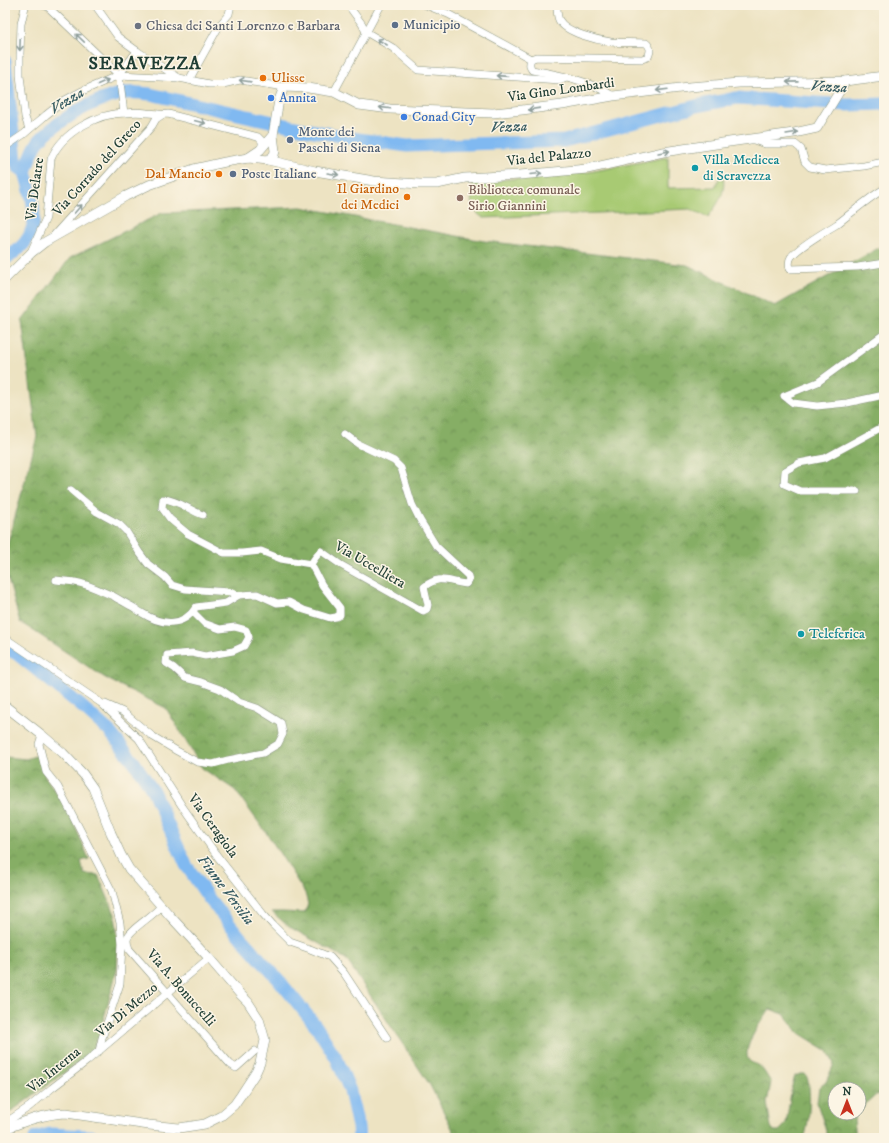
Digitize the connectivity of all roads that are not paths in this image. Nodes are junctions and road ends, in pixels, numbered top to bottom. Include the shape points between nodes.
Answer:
1 (43, 5) edge
2 (95, 5) edge
3 (232, 5) edge
4 (348, 5) edge
5 (381, 5) edge
6 (426, 5) edge
7 (558, 5) edge
8 (25, 6) edge
9 (366, 32) junction
10 (137, 51) junction
11 (531, 59) junction
12 (884, 76) edge
13 (568, 77) junction
14 (179, 78) junction
15 (119, 79) junction
16 (189, 80) junction
17 (845, 81) junction
18 (284, 87) junction
19 (334, 92) junction
20 (613, 96) junction
21 (124, 110) junction
22 (162, 115) junction
23 (27, 131) junction
24 (273, 135) junction
25 (751, 139) junction
26 (6, 147) edge
27 (262, 148) junction
28 (248, 158) junction
29 (268, 160) junction
30 (884, 162) edge
31 (884, 189) edge
32 (52, 238) junction
33 (31, 253) junction
34 (884, 263) edge
35 (5, 279) edge
36 (884, 334) edge
37 (884, 396) edge
38 (884, 426) edge
39 (345, 434) dead end
40 (71, 490) dead end
41 (857, 491) dead end
42 (203, 515) dead end
43 (310, 564) junction
44 (56, 580) dead end
45 (239, 595) junction
46 (193, 612) junction
47 (5, 638) edge
48 (101, 703) junction
49 (5, 706) edge
50 (42, 735) junction
51 (161, 906) junction
52 (209, 958) junction
53 (168, 993) junction
54 (387, 1038) dead end
55 (99, 1050) junction
56 (255, 1052) dead end
57 (5, 1123) edge
58 (5, 1129) edge

15 -> 1 street via 47,6
2 - 10 street via 118,37
3 - 16 street
4 - 9 street
5 - 9 street
6 - 11 street via 448,14
7 - 11 street via 559,20 570,30 610,42 646,43 650,51 648,57
8 -> 23 street via 21,24 20,75
13 -> 9 street via 559,80 418,70 393,48
9 - 19 street
10 - 14 street
10 - 15 street
11 - 13 street via 529,63 532,70
12 - 17 main road, Via Gino Lombardi
13 - 20 street via 603,89
14 - 15 street
14 - 16 street
15 - 21 street
23 -> 15 street via 65,100 80,92
18 -> 16 street via 240,80 223,84
17 -> 20 main road, Via Gino Lombardi via 689,86
25 -> 17 main road, Via del Palazzo via 817,128
18 - 19 main road, Via Gino Lombardi
18 - 24 main road via 280,94
20 -> 19 main road, Via Gino Lombardi via 493,113 390,109 359,105
21 - 22 street, Via Delatre
21 - 33 street, Via Delatre via 88,122 71,134 53,153 46,218
22 -> 27 street, Via Delatre via 168,114 258,137 262,141
32 -> 22 street, Via Corrado del Greco
23 - 26 street
24 - 27 main road
24 - 29 main road via 275,151
29 -> 25 main road, Via del Palazzo via 374,181 437,184 465,178 586,169 663,152
25 - 30 street via 765,144 795,144 801,149 805,162 810,167 825,170
27 - 28 main road
27 - 29 main road via 263,156
28 - 29 main road, Via del Palazzo
28 - 32 main road via 194,169 149,185
31 - 34 street via 800,249 791,257 789,263 790,269 858,267
32 - 33 main road
33 - 35 main road
36 - 37 street via 818,382 784,396 793,403 817,406
38 - 41 street via 825,458 799,463 785,472 784,484 800,491
39 - 43 street, Via Uccelliera via 358,444 394,461 401,468 412,504 420,520 436,546 468,576 469,580 466,584 443,579 431,581 424,587 428,605 427,609 423,610 341,565 321,551
40 - 45 street via 96,512 119,524 148,564 172,584 185,589
42 - 43 street via 172,499 163,499 162,508 188,534 224,553 262,551 280,560
43 - 45 street via 340,608 340,615 330,618 288,602 278,603 257,594
44 - 46 street via 76,582 93,588 158,621 178,622
45 - 46 street via 226,603 196,607
46 - 48 street via 204,623 220,629 236,627 246,630 249,637 244,646 233,651 205,656 192,653 167,655 166,663 185,678 220,689 239,702 258,708 281,723 283,734 278,744 263,753 214,764 197,762 152,736 123,712
47 - 48 street, Via Ceragiola
48 - 54 street, Via Ceragiola via 139,740 182,806 268,920 290,942 330,957 344,973
49 - 50 main road
50 - 51 main road via 63,753 93,788 121,855
50 - 55 street via 39,744 46,772 58,787 112,892 120,923 120,984
51 - 52 main road
51 - 53 street, Via A. Bonuccelli via 130,933 127,939 129,949
52 - 53 street, Via Di Mezzo
52 - 58 main road via 256,1013 265,1040 256,1072 234,1105 221,1116 205,1124 179,1128 53,1113
53 - 55 street, Via Di Mezzo
53 - 56 street, Via A. Bonuccelli via 230,1064 236,1068
55 - 57 street, Via Interna via 29,1107

